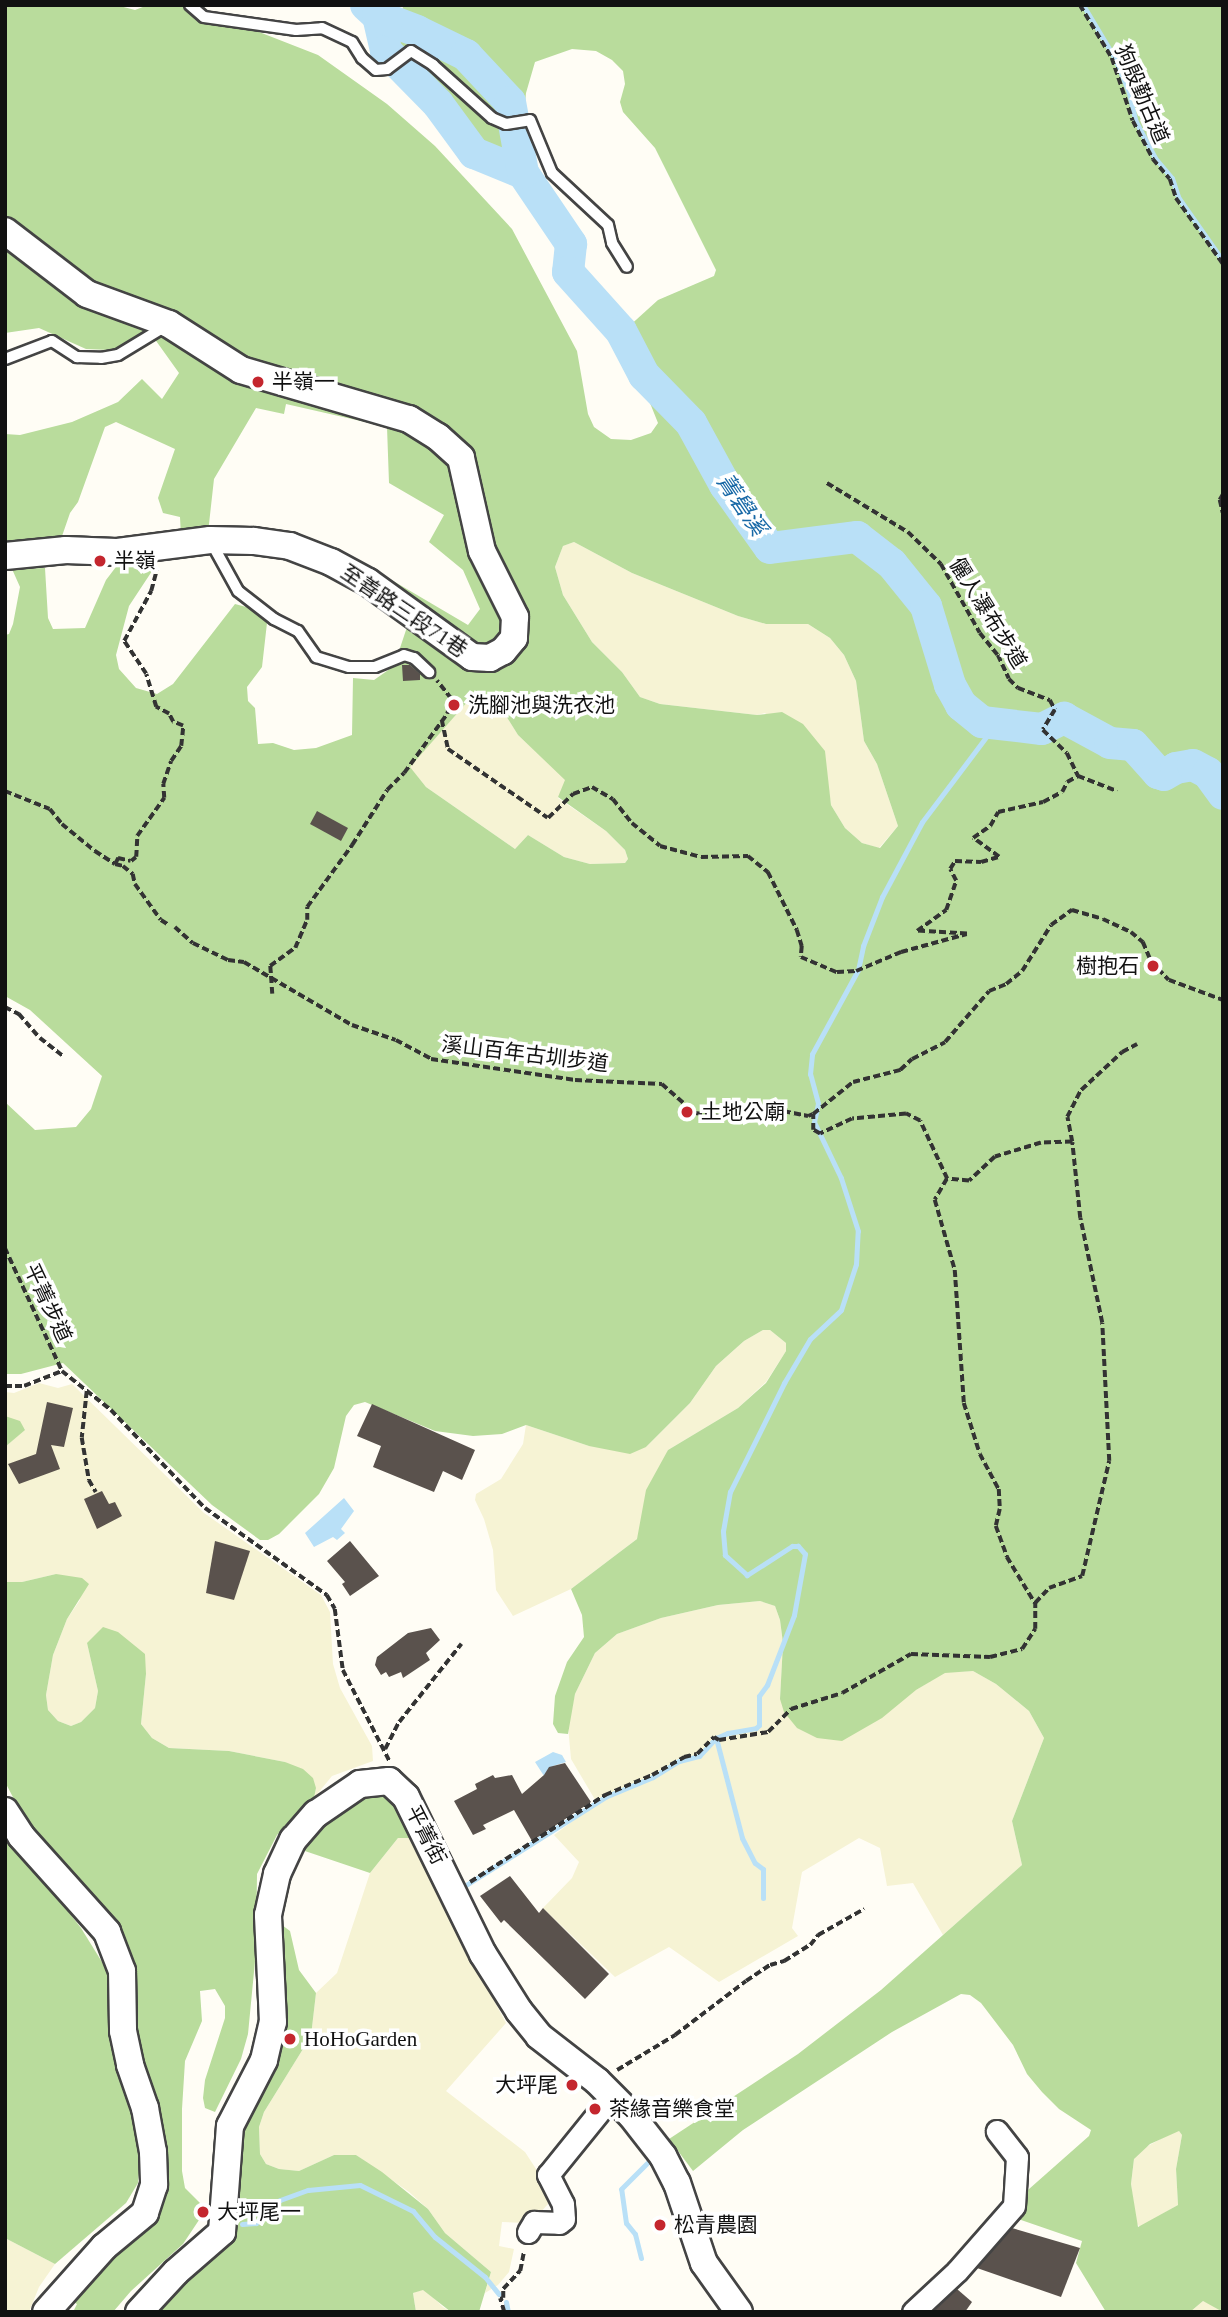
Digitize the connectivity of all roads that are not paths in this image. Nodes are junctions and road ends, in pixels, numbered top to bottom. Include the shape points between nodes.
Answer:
1 (190, 5) edge
2 (5, 231) edge
3 (626, 267) dead end
4 (169, 324) junction
5 (5, 359) edge
6 (210, 540) junction
7 (5, 556) edge
8 (429, 672) road end
9 (5, 1811) edge
10 (604, 2089) junction
11 (997, 2131) dead end
12 (528, 2232) dead end
13 (46, 2312) edge
14 (139, 2312) edge
15 (739, 2312) edge
16 (913, 2312) edge

1 - 3 lane via 204,17 296,30 322,28 352,42 376,70 387,69 411,51 492,118 506,124 530,120 552,173 608,225
2 - 4 street, 至善路三段71巷 via 87,294
4 - 5 lane via 110,356 77,357 51,341
4 - 6 street, 至善路三段71巷 via 241,370 408,419 439,437 461,458 482,551 515,617 514,638 490,658 472,657 368,582 331,562 290,546
6 - 7 street, 至善路三段71巷 via 116,552 66,550
6 - 8 lane via 238,591 298,631 316,657 349,667 375,667 404,655 414,657
9 - 13 street via 21,1836 107,1932 122,1970 123,2031 153,2152 155,2185 145,2213 104,2247
10 - 12 street via 548,2175 563,2204 564,2219 534,2222
10 - 14 street, 平菁街 via 539,2036 519,2011 483,1954 406,1797 389,1781 360,1784 316,1814 293,1840 277,1874 268,1915 273,2022 264,2060 230,2126 222,2232
10 - 15 street, 平菁街 via 663,2156 704,2263
11 - 16 street via 1017,2157 1014,2206 957,2271

